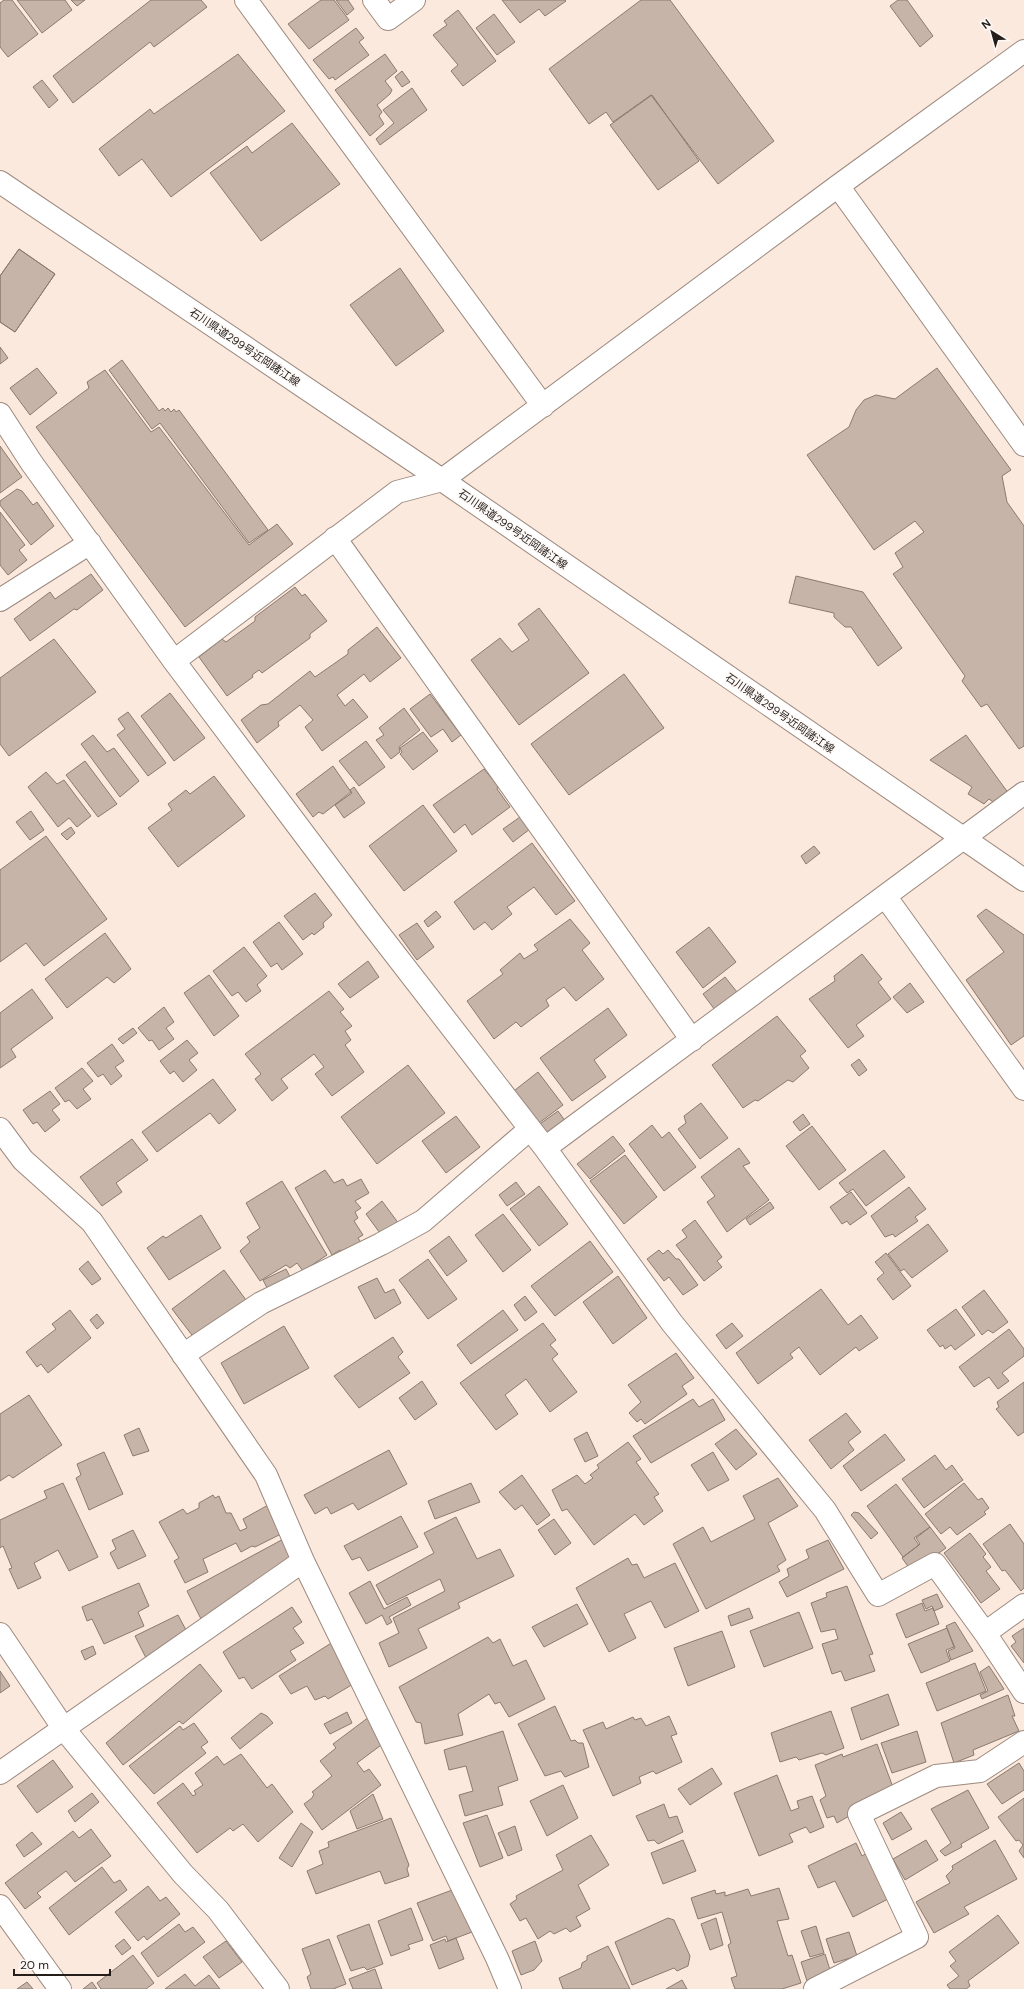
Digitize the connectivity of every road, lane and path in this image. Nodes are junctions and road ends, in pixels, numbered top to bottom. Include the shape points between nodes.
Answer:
1 (246, 0) edge
2 (374, 0) edge
3 (414, 0) edge
4 (1024, 50) edge
5 (0, 182) edge
6 (838, 186) junction
7 (543, 406) junction
8 (0, 414) edge
9 (1024, 445) edge
10 (442, 480) junction
11 (335, 538) junction
12 (90, 543) junction
13 (0, 600) edge
14 (174, 661) junction
15 (1024, 793) edge
16 (963, 838) junction
17 (1024, 880) edge
18 (885, 896) junction
19 (692, 1040) junction
20 (1024, 1089) edge
21 (0, 1129) edge
22 (530, 1129) junction
23 (545, 1148) junction
24 (183, 1355) junction
25 (303, 1562) junction
26 (1024, 1606) edge
27 (985, 1633) junction
28 (0, 1634) edge
29 (1024, 1692) edge
30 (64, 1729) junction
31 (1024, 1742) edge
32 (0, 1773) edge
33 (0, 1906) edge
34 (270, 1986) edge
35 (60, 1989) edge
36 (510, 1989) edge
37 (815, 1989) edge

1 - 7 street
2 - 3 street via 388,19
4 - 6 street
5 - 10 street, 石川県道299号近岡諸江線
6 - 7 street
6 - 9 street
7 - 10 street
8 - 12 street via 31,462
10 - 11 street via 397,492
10 - 16 street, 石川県道299号近岡諸江線
11 - 14 street
11 - 19 street
12 - 13 street
12 - 14 street
14 - 22 street
15 - 16 street
16 - 17 street, 石川県道299号近岡諸江線
16 - 18 street
18 - 19 street
18 - 20 street
19 - 23 street
21 - 24 street via 24,1160 92,1222
22 - 23 street
22 - 24 street via 423,1221 261,1303
23 - 27 street via 672,1322 825,1510 878,1595 935,1564
24 - 25 street via 266,1475
25 - 30 street
25 - 36 street via 494,1951
26 - 27 street
27 - 29 street
28 - 30 street
30 - 32 street
30 - 34 street via 183,1874 218,1910
31 - 37 street via 980,1771 936,1776 859,1814 917,1937
33 - 35 street

